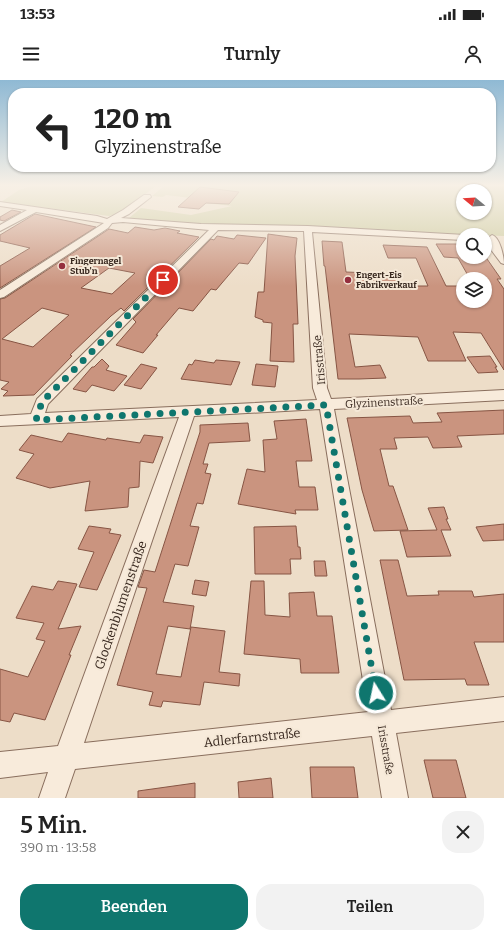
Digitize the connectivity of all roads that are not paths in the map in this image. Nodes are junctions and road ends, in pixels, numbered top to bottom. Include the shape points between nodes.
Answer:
1 (16, 220) edge
2 (102, 220) edge
3 (110, 220) edge
4 (107, 221) junction
5 (216, 227) junction
6 (0, 228) edge
7 (308, 228) junction
8 (456, 238) edge
9 (492, 238) edge
10 (504, 238) edge
11 (492, 244) edge
12 (504, 261) edge
13 (0, 295) edge
14 (504, 395) edge
15 (326, 405) junction
16 (188, 412) junction
17 (36, 420) junction
18 (0, 422) edge
19 (504, 709) edge
20 (381, 723) junction
21 (66, 758) junction
22 (0, 765) edge
23 (52, 798) edge
24 (394, 798) edge

1 - 6 street
2 - 4 street
3 - 4 street
4 - 5 street
4 - 13 street via 105,226
5 - 7 street
5 - 17 street via 42,402
7 - 8 street
7 - 15 street, Irisstraße via 320,388
9 - 10 street
11 - 12 street
14 - 15 street, Glyzinenstraße
15 - 16 street, Glyzinenstraße
15 - 20 street, Irisstraße
16 - 17 street, Glyzinenstraße
16 - 21 street, Glockenblumenstraße
17 - 18 street, Glyzinenstraße
19 - 20 street, Adlerfarnstraße
20 - 21 street, Adlerfarnstraße
20 - 24 street, Irisstraße
21 - 22 street, Adlerfarnstraße
21 - 23 street, Glockenblumenstraße

